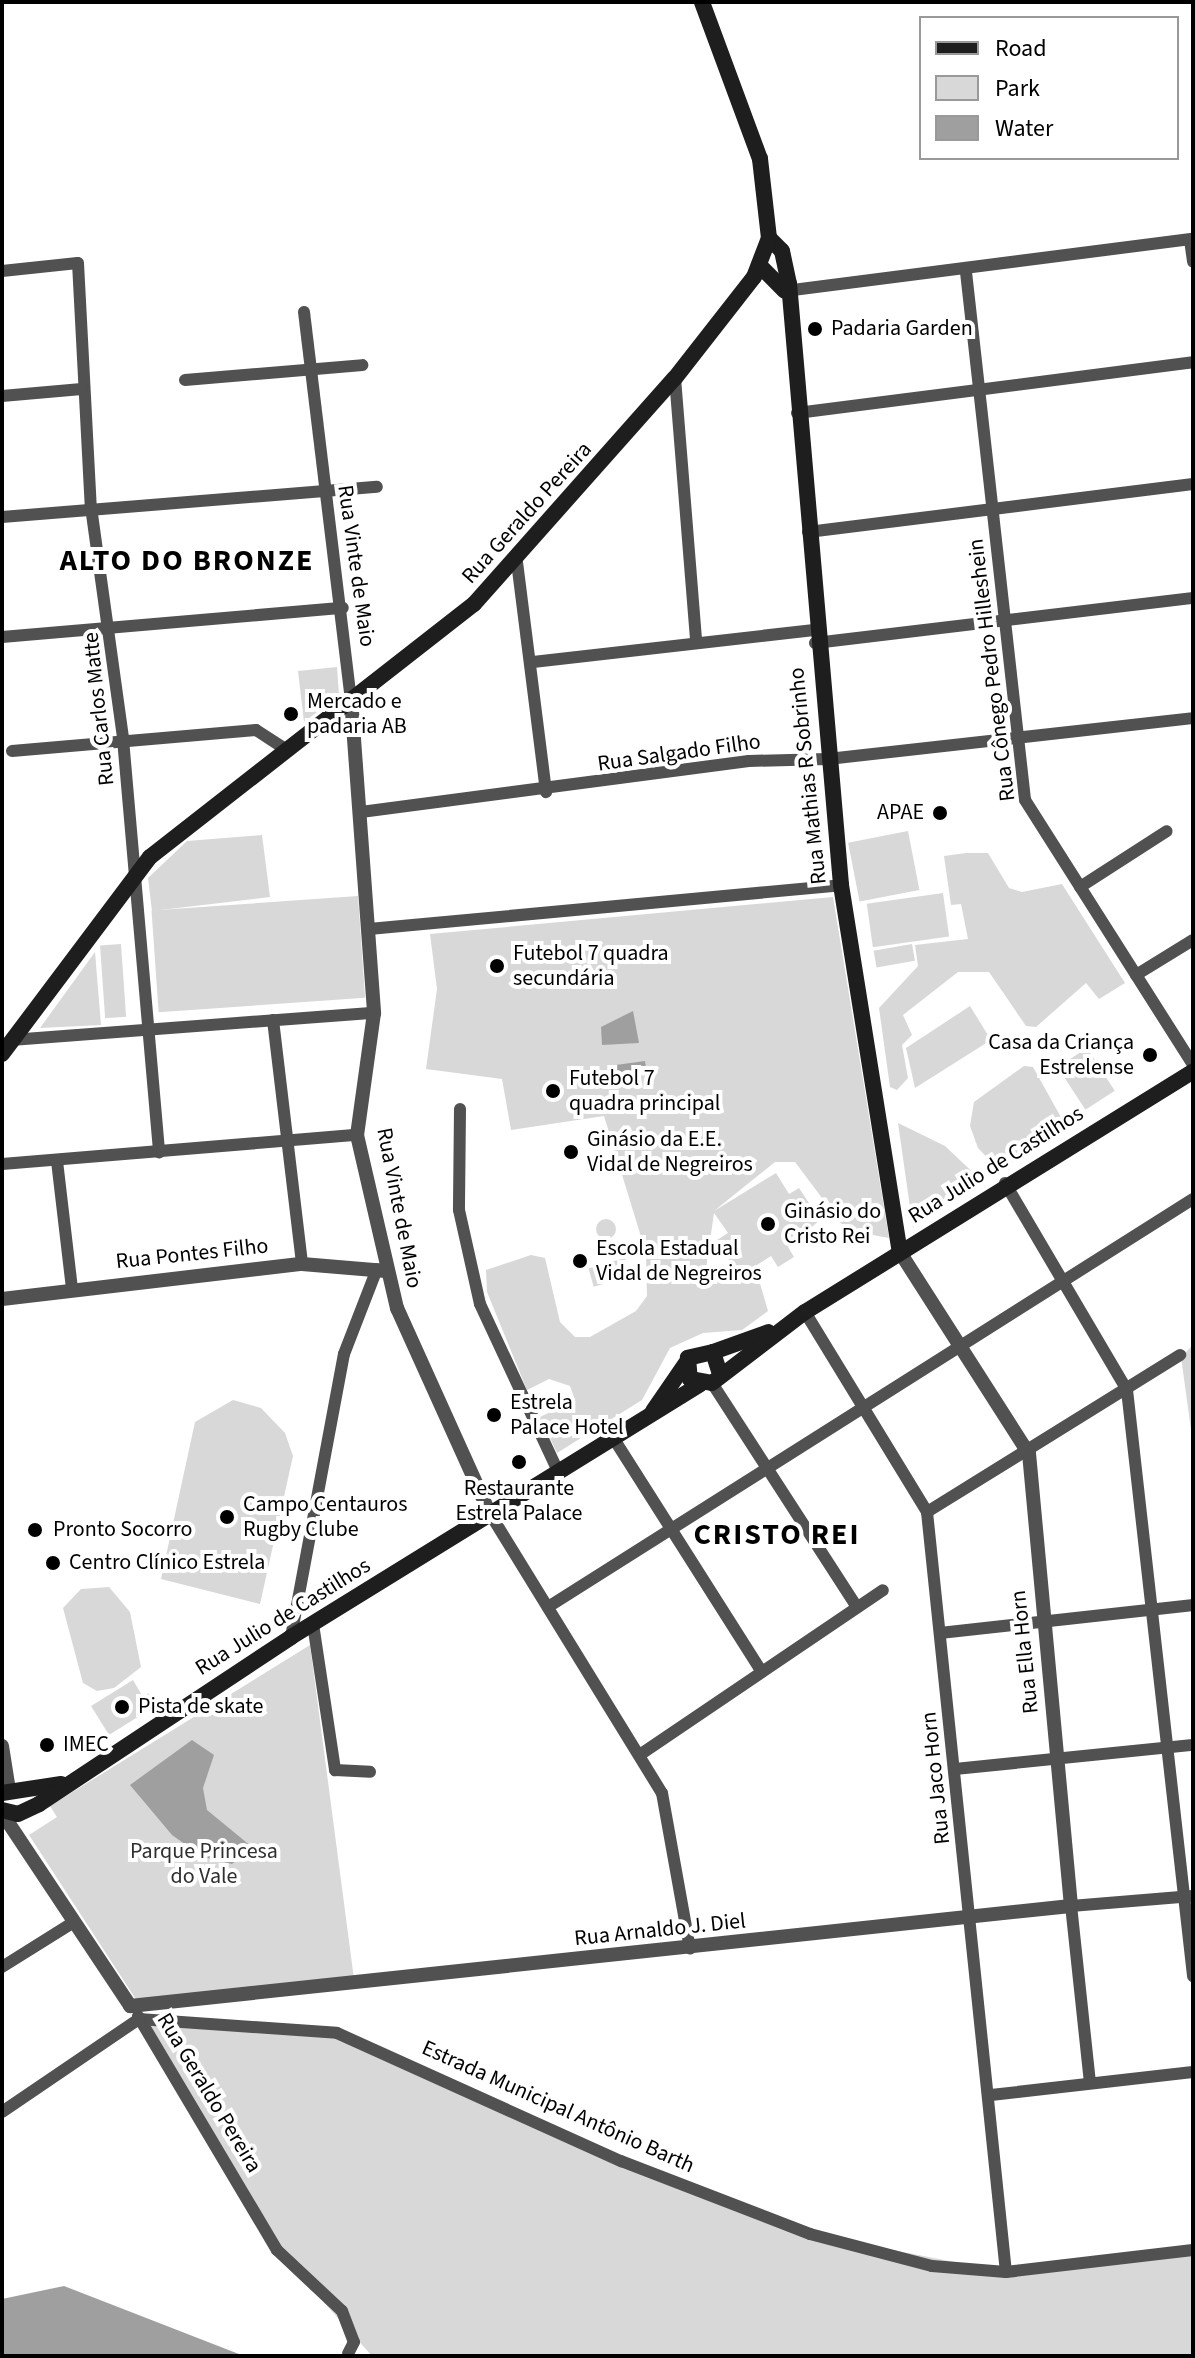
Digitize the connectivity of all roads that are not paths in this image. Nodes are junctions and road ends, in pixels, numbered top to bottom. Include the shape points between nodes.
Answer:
1 (702, 2) edge
2 (769, 238) junction
3 (1192, 239) edge
4 (1193, 262) edge
5 (760, 266) junction
6 (2, 271) edge
7 (966, 272) junction
8 (785, 291) junction
9 (304, 312) dead end
10 (1193, 362) edge
11 (362, 365) dead end
12 (313, 369) junction
13 (675, 378) junction
14 (185, 380) dead end
15 (82, 389) junction
16 (976, 390) junction
17 (2, 396) edge
18 (797, 413) junction
19 (1193, 484) edge
20 (377, 487) dead end
21 (322, 489) junction
22 (91, 507) junction
23 (994, 512) junction
24 (2, 517) edge
25 (808, 532) junction
26 (517, 562) junction
27 (1193, 598) edge
28 (343, 608) junction
29 (1004, 624) junction
30 (110, 628) junction
31 (814, 636) junction
32 (2, 637) edge
33 (696, 638) junction
34 (533, 662) junction
35 (351, 698) junction
36 (1193, 718) edge
37 (123, 739) junction
38 (1020, 739) junction
39 (282, 747) junction
40 (12, 751) dead end
41 (828, 759) junction
42 (546, 792) junction
43 (361, 812) junction
44 (1167, 831) dead end
45 (136, 873) junction
46 (841, 885) junction
47 (1080, 887) junction
48 (369, 929) junction
49 (1193, 940) edge
50 (1136, 975) junction
51 (374, 1013) junction
52 (273, 1020) junction
53 (148, 1030) junction
54 (7, 1047) edge
55 (1193, 1068) edge
56 (460, 1109) dead end
57 (357, 1135) junction
58 (292, 1142) junction
59 (159, 1152) junction
60 (57, 1161) junction
61 (2, 1164) edge
62 (1005, 1183) junction
63 (1193, 1199) edge
64 (900, 1252) junction
65 (302, 1264) junction
66 (381, 1270) junction
67 (1065, 1278) junction
68 (72, 1289) junction
69 (2, 1299) edge
70 (805, 1312) junction
71 (785, 1326) junction
72 (957, 1347) junction
73 (713, 1352) junction
74 (1180, 1355) dead end
75 (686, 1363) junction
76 (711, 1380) junction
77 (1127, 1390) junction
78 (864, 1407) junction
79 (648, 1417) junction
80 (614, 1439) junction
81 (1029, 1454) junction
82 (765, 1466) junction
83 (558, 1471) junction
84 (489, 1512) junction
85 (927, 1512) junction
86 (672, 1528) junction
87 (883, 1590) dead end
88 (1193, 1605) edge
89 (548, 1607) junction
90 (857, 1607) junction
91 (1150, 1611) junction
92 (1042, 1621) junction
93 (313, 1624) junction
94 (940, 1633) junction
95 (291, 1637) junction
96 (762, 1672) junction
97 (1193, 1745) edge
98 (2, 1746) edge
99 (1166, 1749) junction
100 (641, 1754) junction
101 (1059, 1760) junction
102 (955, 1769) junction
103 (370, 1772) dead end
104 (66, 1783) junction
105 (4, 1789) edge
106 (5, 1811) edge
107 (1188, 1897) edge
108 (1071, 1906) junction
109 (971, 1919) junction
110 (74, 1922) junction
111 (690, 1949) junction
112 (2, 1967) edge
113 (1193, 1976) edge
114 (130, 2006) junction
115 (139, 2019) junction
116 (1193, 2072) edge
117 (1090, 2083) junction
118 (991, 2095) junction
119 (2, 2112) edge
120 (1193, 2250) edge
121 (1006, 2272) junction
122 (348, 2354) edge

1 - 2 main road, Rua Geraldo Pereira via 760,159
2 - 5 main road, Rua Geraldo Pereira
2 - 8 main road, Rua Mathias R Sobrinho via 782,251
3 - 4 street
3 - 7 street
5 - 8 main road
5 - 13 main road, Rua Geraldo Pereira
6 - 15 street, Rua Carlos Matte via 78,263
7 - 8 street
7 - 16 street, Rua Cônego Pedro Hilleshein
8 - 18 main road, Rua Mathias R Sobrinho
9 - 12 street, Rua Vinte de Maio
10 - 16 street
11 - 12 street
12 - 14 street
12 - 21 street, Rua Vinte de Maio
13 - 26 main road, Rua Geraldo Pereira
13 - 33 street
15 - 17 street
15 - 22 street, Rua Carlos Matte
16 - 18 street
16 - 23 street, Rua Cônego Pedro Hilleshein
18 - 25 main road, Rua Mathias R Sobrinho
19 - 23 street
20 - 21 street
21 - 22 street
21 - 28 street, Rua Vinte de Maio
22 - 24 street
22 - 30 street, Rua Carlos Matte
23 - 25 street
23 - 29 street, Rua Cônego Pedro Hilleshein
25 - 31 main road, Rua Mathias R Sobrinho
26 - 34 street
26 - 35 main road, Rua Geraldo Pereira via 431,640
27 - 29 street
28 - 30 street
28 - 35 street, Rua Vinte de Maio
29 - 31 street
29 - 38 street, Rua Cônego Pedro Hilleshein
30 - 32 street
30 - 37 street, Rua Carlos Matte
31 - 33 street
31 - 41 main road, Rua Mathias R Sobrinho
33 - 34 street
34 - 42 street
35 - 39 main road, Rua Geraldo Pereira
35 - 43 street, Rua Vinte de Maio
36 - 38 street, Rua Salgado Filho
37 - 39 street via 256,730
37 - 40 street
37 - 45 street, Rua Carlos Matte
38 - 41 street, Rua Salgado Filho
38 - 47 street, Rua Cônego Pedro Hilleshein via 1025,800
39 - 45 main road, Rua Geraldo Pereira
41 - 42 street, Rua Salgado Filho via 749,761
41 - 46 main road, Rua Mathias R Sobrinho
42 - 43 street, Rua Salgado Filho
43 - 48 street, Rua Vinte de Maio
44 - 47 street
45 - 53 street, Rua Carlos Matte
45 - 54 main road, Rua Geraldo Pereira
46 - 48 street
46 - 64 main road, Rua Mathias R Sobrinho
47 - 50 street, Rua Cônego Pedro Hilleshein
48 - 51 street, Rua Vinte de Maio
49 - 50 street
50 - 55 street, Rua Cônego Pedro Hilleshein
51 - 52 street
51 - 57 street, Rua Vinte de Maio
52 - 53 street
52 - 58 street
53 - 54 street
53 - 59 street, Rua Carlos Matte
55 - 62 main road, Rua Julio de Castilhos
56 - 83 street via 459,1210 480,1304
57 - 58 street
57 - 66 street, Rua Vinte de Maio
58 - 59 street
58 - 65 street
59 - 60 street
60 - 61 street
60 - 68 street
62 - 64 main road, Rua Julio de Castilhos
62 - 67 street
63 - 67 street
64 - 70 main road, Rua Julio de Castilhos
64 - 72 street, Rua Ella Horn
65 - 66 street, Rua Pontes Filho
65 - 68 street, Rua Pontes Filho
66 - 84 street, Rua Vinte de Maio
66 - 95 street via 344,1354
67 - 72 street
67 - 77 street
68 - 69 street, Rua Pontes Filho
70 - 71 main road, Rua Julio de Castilhos
70 - 78 street, Rua Jaco Horn
71 - 73 main road, Rua Julio de Castilhos
71 - 76 main road, Rua Julio de Castilhos
72 - 78 street
72 - 81 street, Rua Ella Horn
73 - 75 main road, Rua Julio de Castilhos via 697,1350
73 - 76 main road
74 - 77 street
75 - 76 main road
75 - 79 main road, Rua Julio de Castilhos
76 - 79 main road, Rua Julio de Castilhos
76 - 82 street
77 - 81 street
77 - 91 street
78 - 82 street
78 - 85 street, Rua Jaco Horn
79 - 80 main road, Rua Julio de Castilhos
80 - 83 main road, Rua Julio de Castilhos
80 - 86 street
81 - 85 street
81 - 92 street, Rua Ella Horn
82 - 86 street
82 - 90 street
83 - 84 main road, Rua Julio de Castilhos
84 - 89 street, Rua Vinte de Maio
84 - 93 main road, Rua Julio de Castilhos
85 - 94 street, Rua Jaco Horn
86 - 89 street
86 - 96 street
87 - 90 street
88 - 91 street
89 - 100 street, Rua Vinte de Maio
90 - 96 street
91 - 92 street
91 - 99 street
92 - 94 street
92 - 101 street, Rua Ella Horn
93 - 95 main road, Rua Julio de Castilhos
93 - 103 street via 335,1770
94 - 102 street, Rua Jaco Horn
95 - 104 main road, Rua Julio de Castilhos
96 - 100 street
97 - 99 street
98 - 105 street
99 - 101 street
99 - 107 street
100 - 111 street, Rua Vinte de Maio via 669,1813
101 - 102 street
101 - 108 street, Rua Ella Horn
102 - 109 street, Rua Jaco Horn
104 - 105 main road, Rua Julio de Castilhos
104 - 106 main road, Rua Julio de Castilhos
105 - 106 main road via 24,1798
106 - 110 street, Rua Geraldo Pereira
107 - 108 street, Rua Arnaldo J. Diel
107 - 113 street
108 - 109 street, Rua Arnaldo J. Diel
108 - 117 street, Rua Ella Horn
109 - 111 street, Rua Arnaldo J. Diel
109 - 118 street, Rua Jaco Horn
110 - 112 street
110 - 114 street, Rua Geraldo Pereira
111 - 114 street, Rua Arnaldo J. Diel
114 - 115 street, Rua Geraldo Pereira
115 - 119 street
115 - 121 street, Estrada Municipal Antônio Barth via 337,2033 621,2161 810,2234 932,2266
115 - 122 street, Rua Geraldo Pereira via 277,2250 342,2311 354,2342
116 - 117 street
117 - 118 street
118 - 121 street, Rua Jaco Horn
120 - 121 street, Estrada Municipal Antônio Barth

